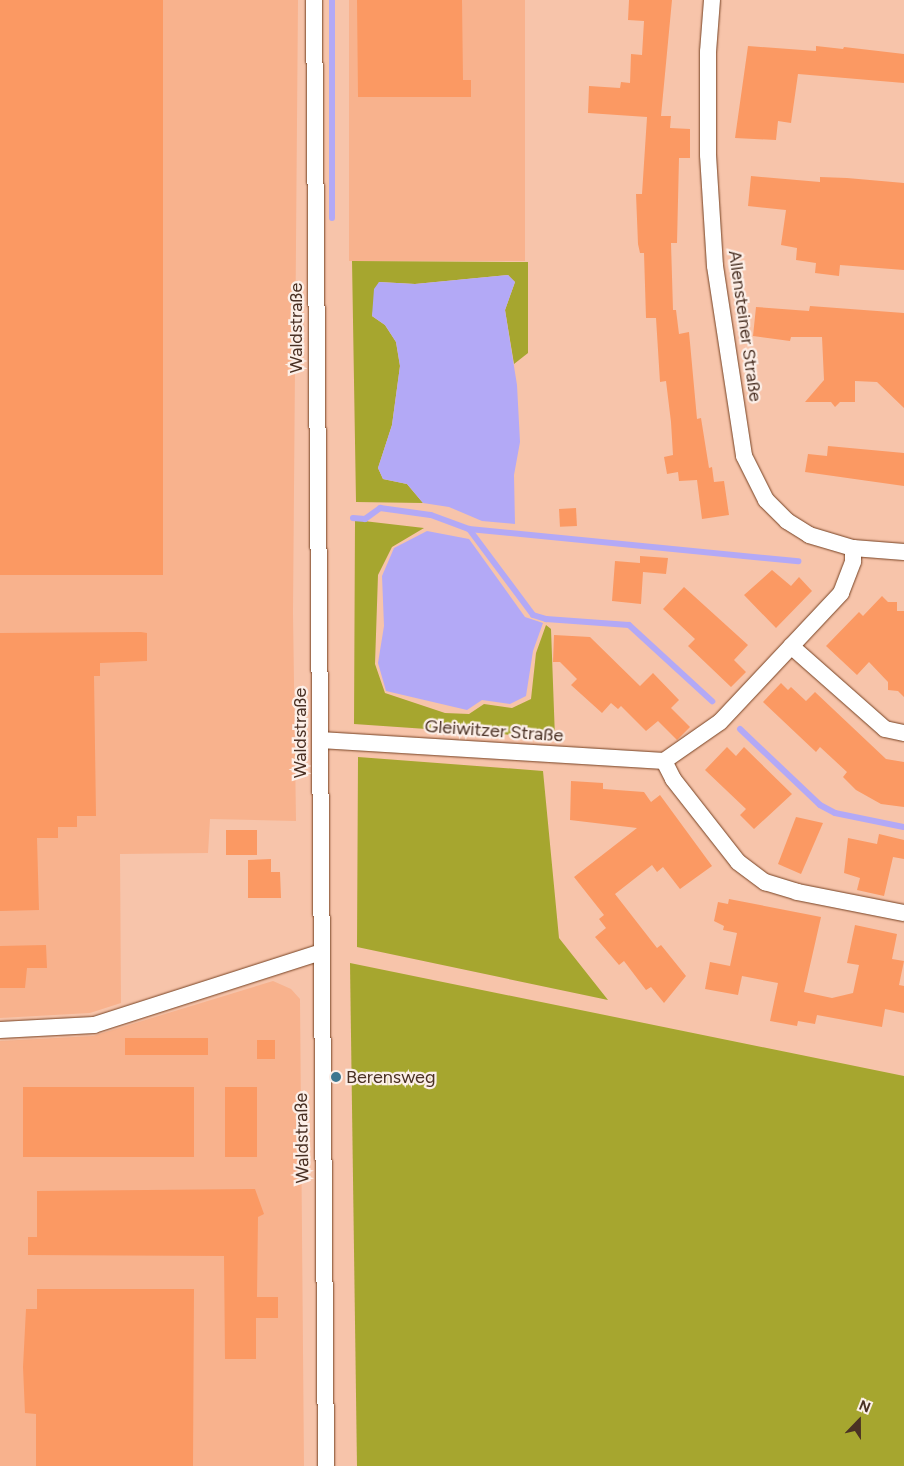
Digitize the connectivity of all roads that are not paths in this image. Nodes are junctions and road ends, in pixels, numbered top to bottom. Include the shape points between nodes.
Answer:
1 (314, 0) edge
2 (712, 0) edge
3 (853, 548) junction
4 (904, 552) edge
5 (791, 646) junction
6 (904, 732) edge
7 (320, 740) junction
8 (664, 762) junction
9 (904, 913) edge
10 (320, 952) junction
11 (0, 1030) edge
12 (326, 1466) edge

1 - 7 street, Waldstraße
2 - 3 street, Allensteiner Straße via 708,52 708,155 715,266 744,456 766,500 787,521 826,542
3 - 4 street, Allensteiner Straße
3 - 5 street via 853,560 841,593
5 - 6 street via 885,729
5 - 8 street via 720,722
7 - 8 street, Gleiwitzer Straße
7 - 10 street, Waldstraße
8 - 9 street via 673,779 738,862 765,882 797,892
10 - 11 street via 94,1025
10 - 12 street, Waldstraße

